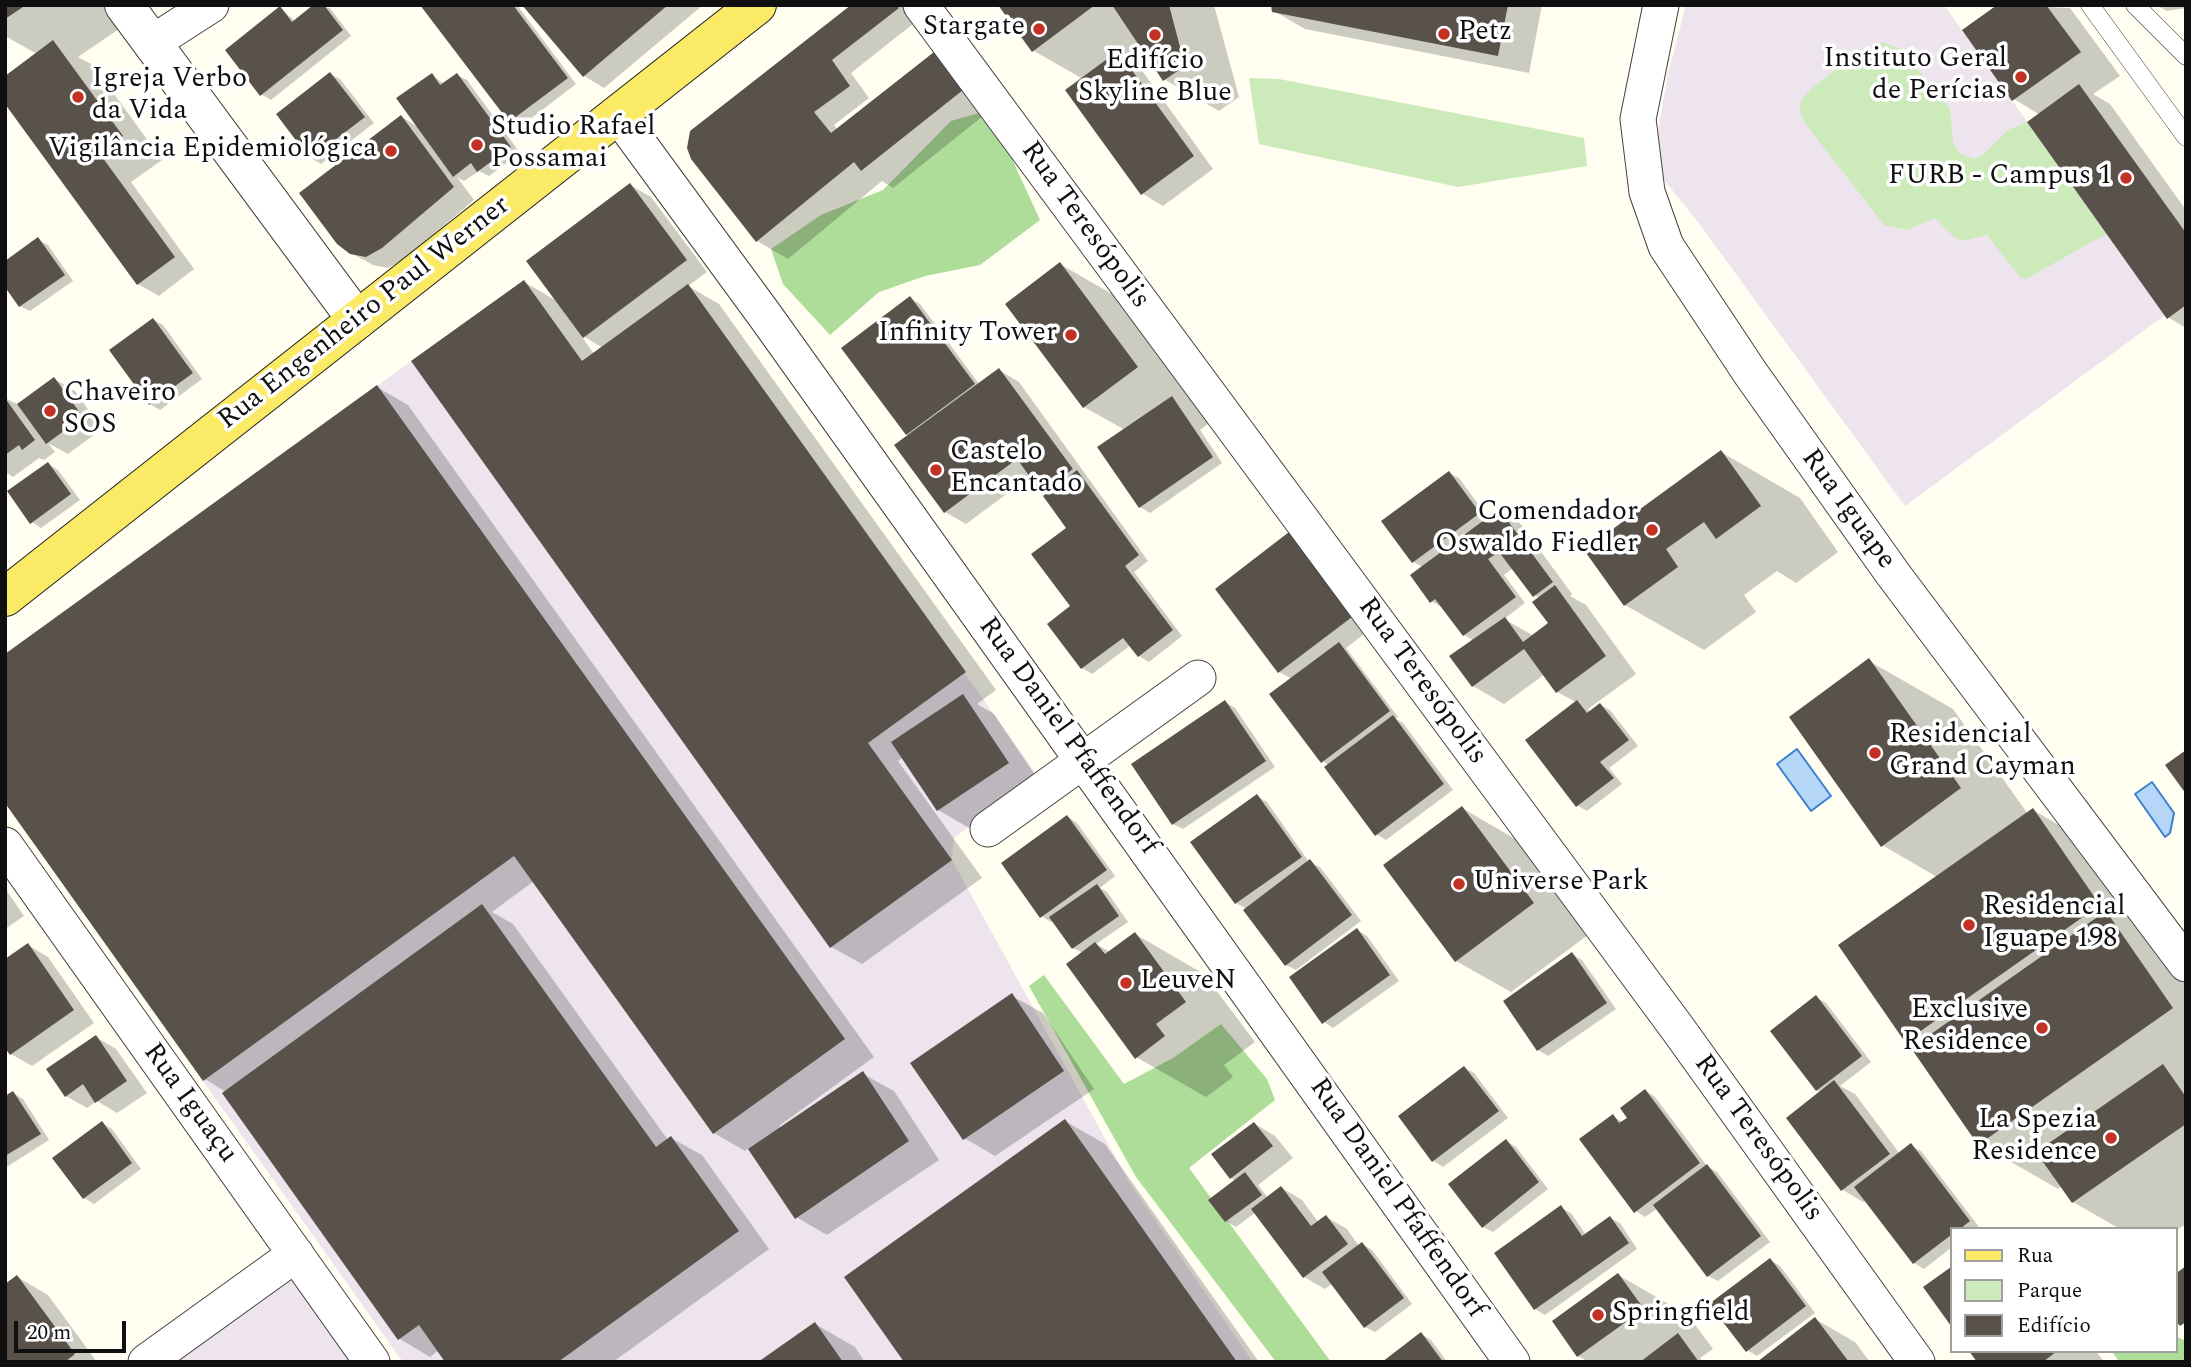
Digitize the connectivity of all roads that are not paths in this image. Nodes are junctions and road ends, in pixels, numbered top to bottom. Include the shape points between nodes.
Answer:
1 (124, 5) edge
2 (211, 5) edge
3 (757, 5) edge
4 (921, 5) edge
5 (1661, 5) edge
6 (2090, 5) edge
7 (2135, 5) edge
8 (152, 43) junction
9 (2186, 56) edge
10 (618, 115) junction
11 (2184, 132) edge
12 (357, 320) junction
13 (5, 597) edge
14 (1198, 678) dead end
15 (1084, 761) junction
16 (988, 829) dead end
17 (5, 845) edge
18 (2186, 964) edge
19 (296, 1254) junction
20 (146, 1362) edge
21 (372, 1362) edge
22 (1512, 1362) edge
23 (1917, 1362) edge

1 - 8 street
2 - 8 street
3 - 10 main road, Rua Engenheiro Paul Werner
4 - 23 street, Rua Teresópolis via 1678,1028
5 - 18 street, Rua Iguape via 1638,119 1647,192 1666,246 1893,574
6 - 11 lane
7 - 9 lane
8 - 12 street
10 - 12 main road, Rua Engenheiro Paul Werner
10 - 15 street, Rua Daniel Pfaffendorf
12 - 13 main road, Rua Engenheiro Paul Werner
14 - 15 street
15 - 16 street
15 - 22 street, Rua Daniel Pfaffendorf
17 - 19 street, Rua Iguaçu
19 - 20 street
19 - 21 street, Rua Iguaçu

